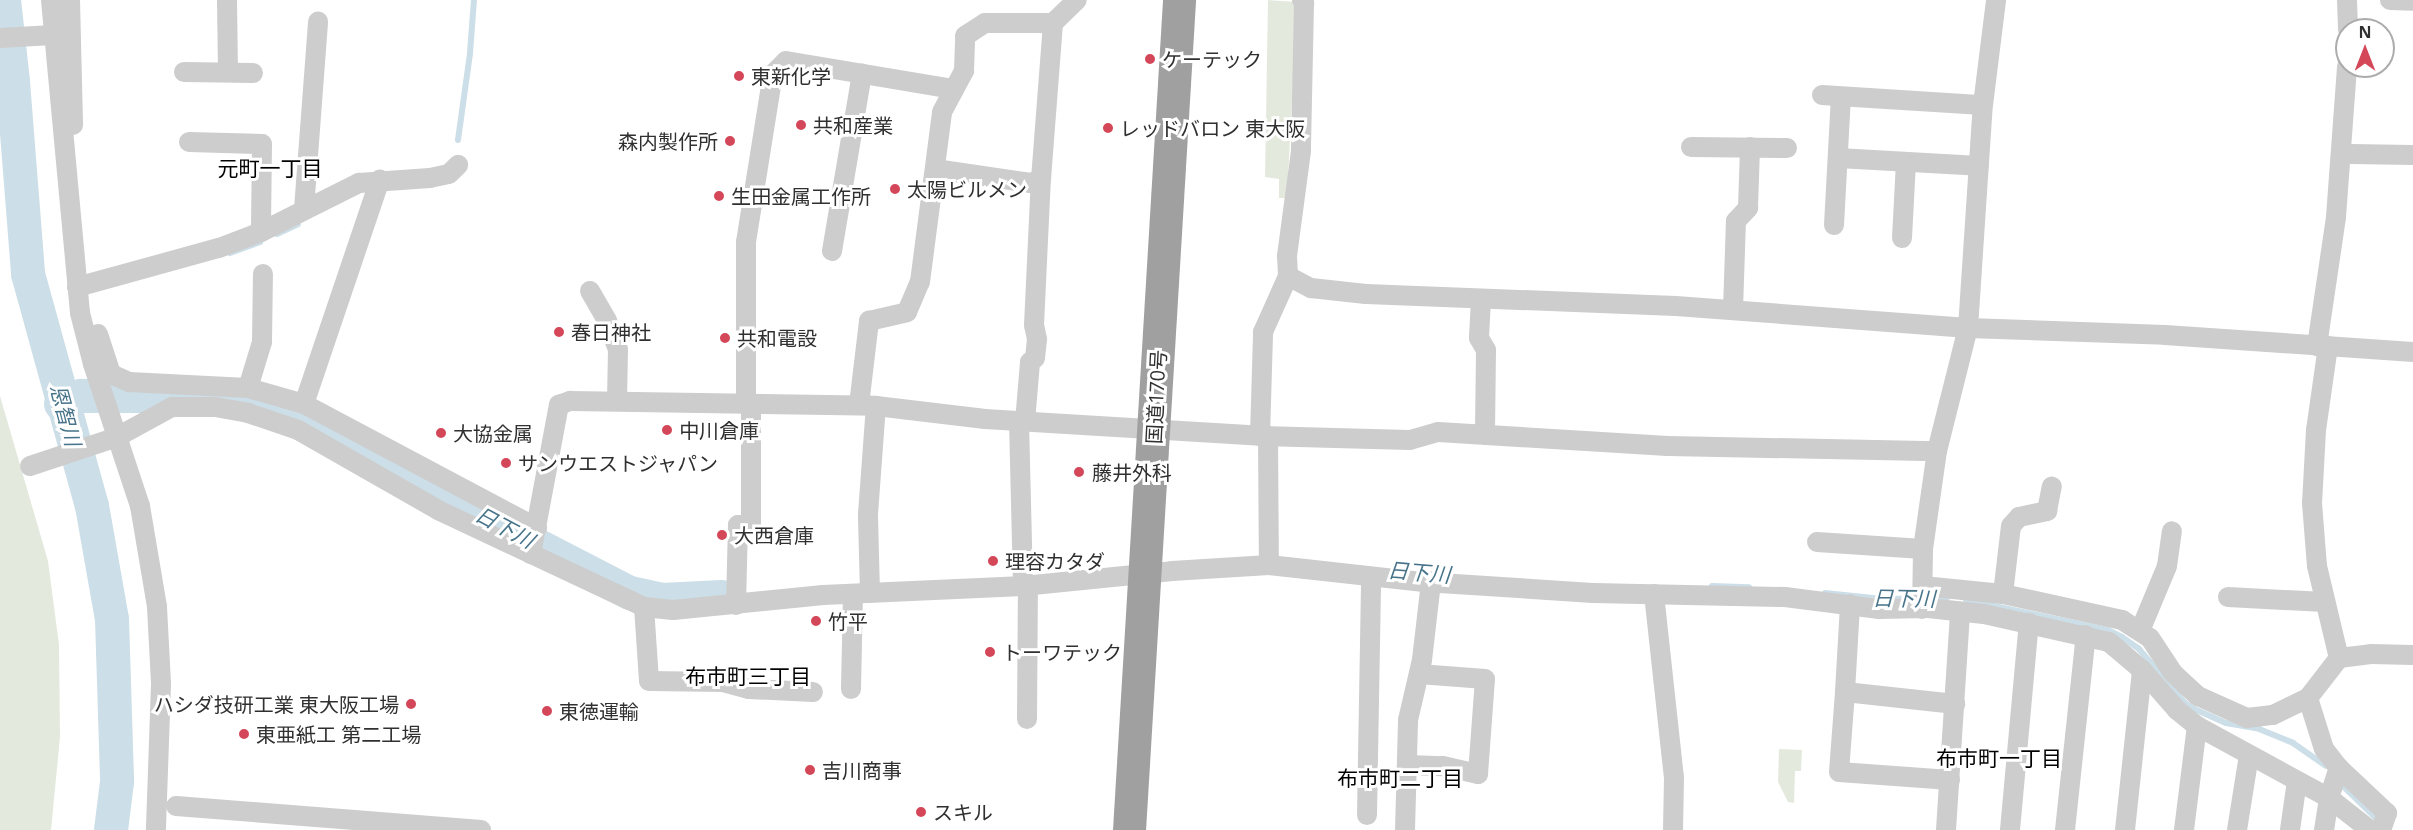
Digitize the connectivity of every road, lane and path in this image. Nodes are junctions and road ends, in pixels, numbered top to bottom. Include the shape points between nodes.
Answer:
1 (51, 0) edge
2 (70, 0) edge
3 (227, 0) edge
4 (1077, 0) edge
5 (1179, 0) edge
6 (1302, 0) edge
7 (1996, 0) edge
8 (2347, 0) edge
9 (2390, 0) edge
10 (2413, 1) edge
11 (2348, 18) edge
12 (318, 22) dead end
13 (1053, 23) junction
14 (53, 35) junction
15 (0, 38) edge
16 (184, 72) dead end
17 (228, 72) junction
18 (253, 73) dead end
19 (862, 74) junction
20 (2347, 78) edge
21 (954, 89) junction
22 (1983, 105) junction
23 (189, 142) dead end
24 (1691, 147) dead end
25 (1750, 147) junction
26 (1787, 148) dead end
27 (2351, 154) dead end
28 (2413, 155) edge
29 (1838, 158) junction
30 (1906, 162) junction
31 (458, 165) dead end
32 (1979, 166) junction
33 (935, 170) junction
34 (1041, 178) junction
35 (380, 180) junction
36 (69, 203) junction
37 (304, 209) junction
38 (1834, 225) dead end
39 (261, 232) junction
40 (1902, 238) dead end
41 (832, 251) dead end
42 (263, 274) dead end
43 (1288, 276) junction
44 (82, 286) junction
45 (590, 291) dead end
46 (1481, 299) junction
47 (1733, 310) junction
48 (1968, 328) junction
49 (2323, 346) junction
50 (2413, 352) edge
51 (248, 388) junction
52 (617, 401) junction
53 (304, 404) junction
54 (749, 404) junction
55 (868, 405) junction
56 (1022, 422) junction
57 (1154, 430) junction
58 (1485, 435) junction
59 (1264, 436) junction
60 (109, 439) junction
61 (1937, 451) junction
62 (30, 466) dead end
63 (2052, 486) dead end
64 (2172, 531) dead end
65 (534, 541) junction
66 (1817, 542) dead end
67 (1923, 549) junction
68 (1269, 565) junction
69 (1146, 573) junction
70 (1371, 577) junction
71 (1431, 582) junction
72 (1026, 585) junction
73 (866, 589) junction
74 (1654, 594) junction
75 (2002, 594) junction
76 (2228, 597) dead end
77 (1923, 598) junction
78 (736, 599) junction
79 (2325, 602) junction
80 (1850, 604) junction
81 (644, 607) junction
82 (1960, 611) junction
83 (2029, 623) junction
84 (2140, 631) junction
85 (2086, 635) junction
86 (2413, 655) edge
87 (2338, 658) junction
88 (2142, 670) junction
89 (1419, 674) junction
90 (851, 689) dead end
91 (813, 692) dead end
92 (1845, 692) junction
93 (2308, 698) junction
94 (1955, 704) junction
95 (1027, 719) dead end
96 (2197, 726) junction
97 (2249, 755) junction
98 (1407, 765) junction
99 (1950, 780) junction
100 (2297, 781) junction
101 (2334, 781) junction
102 (176, 806) dead end
103 (1367, 815) dead end
104 (2379, 827) edge
105 (156, 830) edge
106 (481, 830) edge
107 (1129, 830) edge
108 (1405, 830) edge
109 (1673, 830) edge
110 (1946, 830) edge
111 (2010, 830) edge
112 (2065, 830) edge
113 (2125, 830) edge
114 (2184, 830) edge
115 (2237, 830) edge
116 (2290, 830) edge
117 (2324, 830) edge

1 - 14 street
2 - 36 street via 74,156
3 - 17 street
4 - 13 street
5 - 57 highway, 国道170号
6 - 43 street via 1301,151 1287,256
7 - 22 street
8 - 11 street
9 - 10 street
12 - 37 street
13 - 21 street via 985,23 965,36 964,71
13 - 34 street
14 - 15 street
14 - 36 street
16 - 17 street
17 - 18 street
19 - 21 street
19 - 41 street
19 - 54 street via 786,62 773,74 746,242
20 - 49 street
21 - 33 street via 942,112
22 - 29 street via 1832,96
22 - 32 street
23 - 39 street via 262,144
24 - 25 street
25 - 26 street
25 - 47 street via 1748,208 1736,221
27 - 28 street
29 - 30 street
29 - 38 street
30 - 32 street
30 - 40 street
31 - 35 street via 448,174 430,178
32 - 48 street
33 - 34 street via 1031,183
33 - 55 street via 920,282 907,312 869,321
34 - 56 street via 1034,325 1037,339
35 - 37 street via 359,183
35 - 53 street
36 - 44 street
37 - 39 street
39 - 44 street via 219,248
42 - 51 street via 262,342
43 - 46 street via 1311,288
43 - 59 street via 1263,332
44 - 51 street via 111,374 129,382
44 - 60 street via 80,313 104,397
45 - 52 street via 618,349
46 - 47 street
46 - 58 street via 1479,338 1486,350
47 - 48 street
48 - 49 street
48 - 61 street
49 - 50 street
49 - 79 street via 2312,503 2317,566
51 - 53 street
52 - 54 street
52 - 65 street via 570,401 559,405
53 - 65 street
54 - 55 street
54 - 78 street via 751,526 738,525
55 - 56 street
55 - 73 street
56 - 57 street
56 - 72 street
57 - 59 street
57 - 69 highway, 国道170号
58 - 59 street via 1438,432 1410,440
58 - 61 street via 1668,446
59 - 68 street
60 - 62 street
60 - 65 street via 172,406 215,406 248,413 298,429 440,511
60 - 105 street via 140,506 157,607 161,684
61 - 67 street
63 - 75 street via 2047,511 2019,518 2011,526
64 - 84 street via 2167,566
65 - 81 street
66 - 67 street
67 - 77 street
68 - 69 street
68 - 70 street
69 - 72 street
69 - 107 highway, 国道170号
70 - 71 street
70 - 103 street
71 - 74 street
71 - 89 street
72 - 73 street
72 - 95 street
73 - 78 street
73 - 90 street
74 - 80 street via 1785,597
74 - 109 street via 1674,777
75 - 77 street
75 - 84 street via 2122,620
76 - 79 street
77 - 80 street via 1879,609
77 - 82 street
78 - 81 street via 673,610
79 - 87 street
80 - 92 street
81 - 91 street via 649,681 723,682 749,689
82 - 83 street
82 - 94 street
83 - 85 street
83 - 111 street
84 - 93 street via 2150,638 2173,673 2198,696 2247,718 2273,715
85 - 88 street via 2109,642
85 - 112 street
86 - 87 street
87 - 93 street
88 - 96 street via 2177,710
88 - 113 street
89 - 98 street via 1408,720
89 - 98 street via 1485,679 1478,774 1443,766
92 - 94 street
92 - 99 street via 1839,772
93 - 101 street
94 - 99 street
96 - 97 street
96 - 114 street
97 - 100 street
97 - 115 street
98 - 108 street
99 - 110 street
100 - 101 street
100 - 116 street
101 - 104 street
101 - 104 street via 2387,813
101 - 117 street
102 - 106 street

